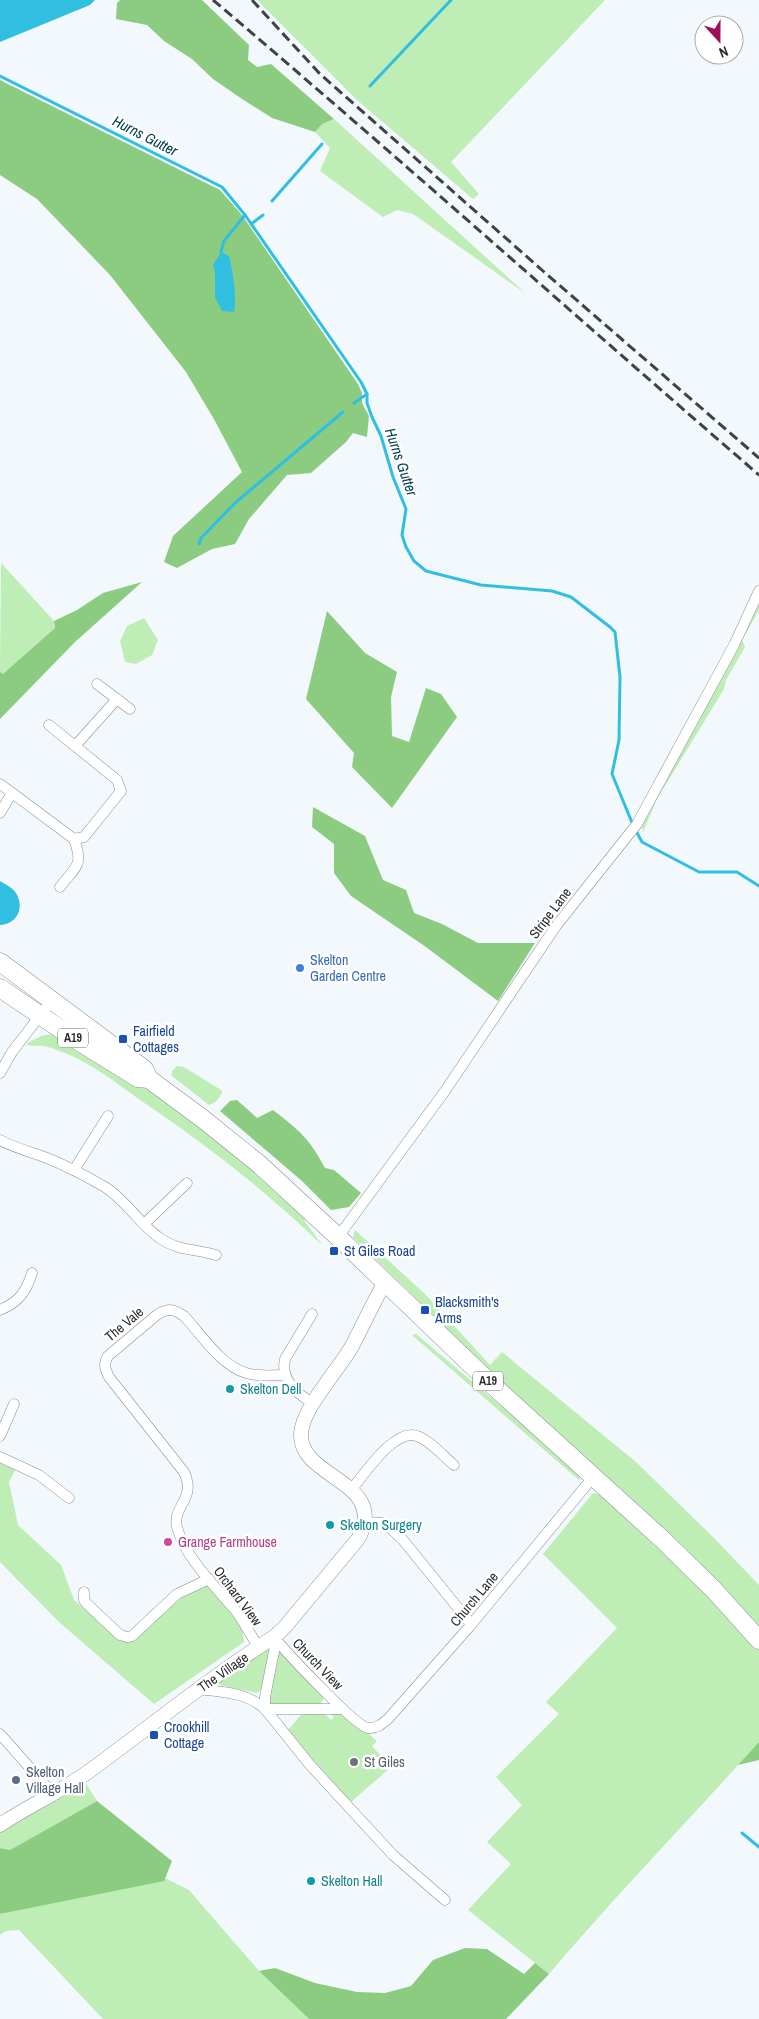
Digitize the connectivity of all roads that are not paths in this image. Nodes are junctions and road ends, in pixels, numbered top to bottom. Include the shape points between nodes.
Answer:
1 (759, 591) edge
2 (97, 684) dead end
3 (116, 699) junction
4 (130, 709) dead end
5 (49, 725) dead end
6 (75, 746) junction
7 (0, 784) edge
8 (12, 793) junction
9 (0, 813) edge
10 (74, 840) junction
11 (60, 886) dead end
12 (0, 962) edge
13 (0, 988) edge
14 (52, 1000) junction
15 (40, 1016) junction
16 (0, 1073) edge
17 (149, 1080) junction
18 (108, 1116) dead end
19 (0, 1140) edge
20 (74, 1170) junction
21 (187, 1183) dead end
22 (144, 1224) junction
23 (338, 1236) junction
24 (216, 1255) dead end
25 (32, 1273) dead end
26 (385, 1282) junction
27 (0, 1310) edge
28 (312, 1314) dead end
29 (285, 1375) junction
30 (313, 1403) junction
31 (14, 1404) dead end
32 (0, 1436) edge
33 (0, 1457) edge
34 (454, 1465) dead end
35 (594, 1476) junction
36 (188, 1480) joint
37 (351, 1490) junction
38 (69, 1498) dead end
39 (365, 1522) junction
40 (209, 1579) junction
41 (84, 1592) dead end
42 (471, 1624) junction
43 (275, 1639) junction
44 (759, 1640) edge
45 (258, 1647) junction
46 (198, 1689) junction
47 (265, 1709) junction
48 (343, 1709) junction
49 (368, 1728) joint
50 (0, 1734) edge
51 (53, 1794) junction
52 (0, 1825) edge
53 (445, 1900) dead end

1 - 23 street, Stripe Lane via 734,645 637,824 556,926 445,1092
2 - 3 street
3 - 4 street
3 - 6 street
5 - 6 street
6 - 10 street via 117,780 121,791 84,837
7 - 8 street
8 - 9 street
8 - 10 street
10 - 11 street via 80,862
12 - 14 highway, A19
13 - 15 highway, A19
14 - 15 street
14 - 17 highway, A19 via 144,1069
15 - 16 street
15 - 17 highway, A19 via 138,1078
17 - 23 highway, A19 via 259,1164
18 - 20 street
19 - 20 street
20 - 22 street via 117,1196
21 - 22 street
22 - 24 street via 162,1240 179,1248
23 - 26 highway, A19
25 - 27 street via 20,1298
26 - 30 street via 345,1358
26 - 35 highway, A19
28 - 29 street via 285,1359
29 - 30 street via 296,1393
29 - 36 street, The Vale via 263,1376 235,1369 184,1316 176,1310 167,1309 108,1356 104,1362 109,1377
30 - 37 street via 302,1425 303,1448
31 - 32 street
33 - 38 street via 39,1475
34 - 37 street via 417,1436 403,1436 392,1443
35 - 42 street, Church Lane
35 - 44 highway, A19 via 714,1590
36 - 40 street, Orchard View via 187,1496 176,1520 177,1527
37 - 39 street via 363,1504
39 - 42 street via 382,1523 398,1535
39 - 43 street, The Village via 346,1554
40 - 41 street via 177,1594 132,1636 127,1637 120,1635 87,1604
40 - 45 street, Orchard View via 237,1613
42 - 49 street, Church Lane via 388,1719 381,1725
43 - 45 street, The Village
43 - 47 street, The Village
43 - 48 street, Church View
45 - 46 street, The Village
46 - 47 street via 243,1696
46 - 51 street, The Village
47 - 48 street
47 - 53 street via 310,1765 393,1855
48 - 49 street, Church View
50 - 51 street
51 - 52 street, The Village

